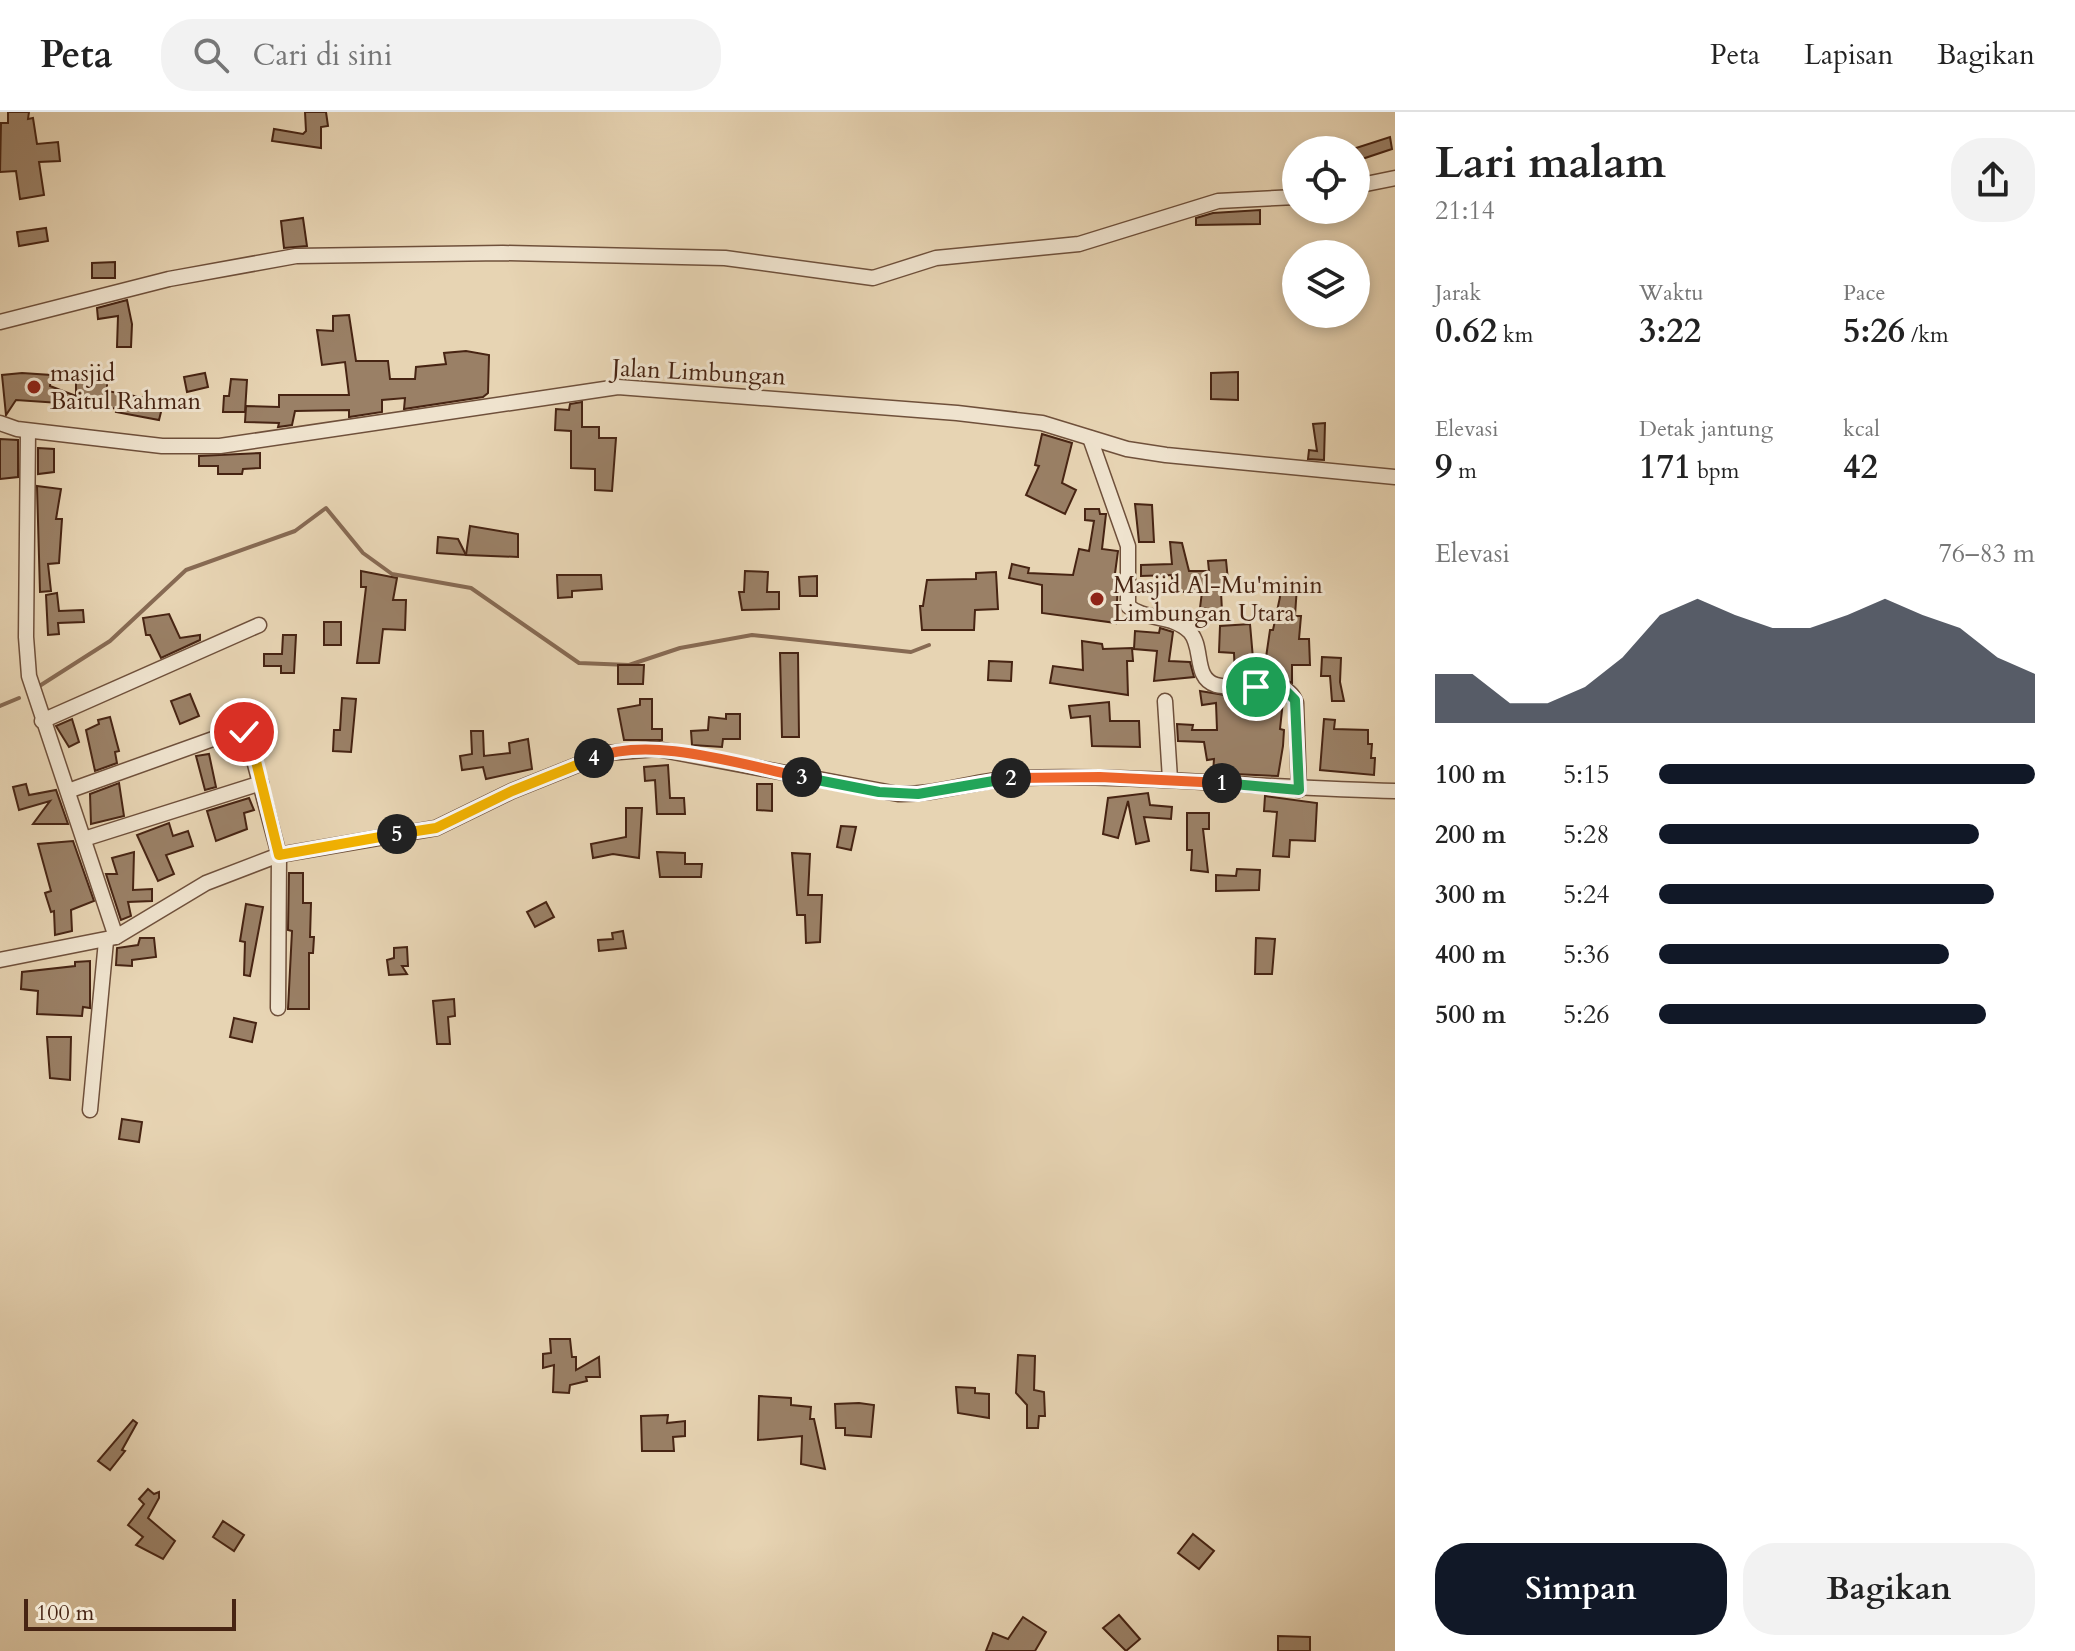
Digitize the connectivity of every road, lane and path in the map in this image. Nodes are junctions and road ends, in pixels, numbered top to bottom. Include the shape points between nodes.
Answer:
1 (1395, 178) edge
2 (1370, 183) edge
3 (1282, 198) edge
4 (0, 322) edge
5 (0, 423) edge
6 (28, 431) junction
7 (1090, 438) junction
8 (1395, 477) edge
9 (259, 625) dead end
10 (1165, 701) dead end
11 (42, 721) junction
12 (1170, 779) junction
13 (261, 783) junction
14 (1299, 790) junction
15 (68, 791) junction
16 (1395, 791) edge
17 (84, 839) junction
18 (279, 855) junction
19 (111, 939) junction
20 (0, 960) edge
21 (278, 1008) dead end
22 (90, 1110) dead end

1 - 2 street
3 - 4 street via 1218,201 1079,244 936,258 873,278 725,258 296,256 180,277
5 - 6 street, Jalan Limbungan
6 - 7 street, Jalan Limbungan via 162,446 220,446 618,387 957,413 1042,423
6 - 11 street via 26,647
7 - 8 street, Jalan Limbungan via 1166,455
7 - 14 street via 1128,546 1128,606 1188,630 1211,683 1290,692 1296,706
9 - 11 street
10 - 12 street
11 - 15 street
12 - 14 street
12 - 18 street via 1014,778 898,794 657,749 623,750 512,791 436,828
13 - 15 street via 251,741 238,730
13 - 17 street
13 - 18 street
14 - 16 street
15 - 17 street
17 - 19 street
18 - 19 street via 206,883
18 - 21 street
19 - 20 street
19 - 22 street

